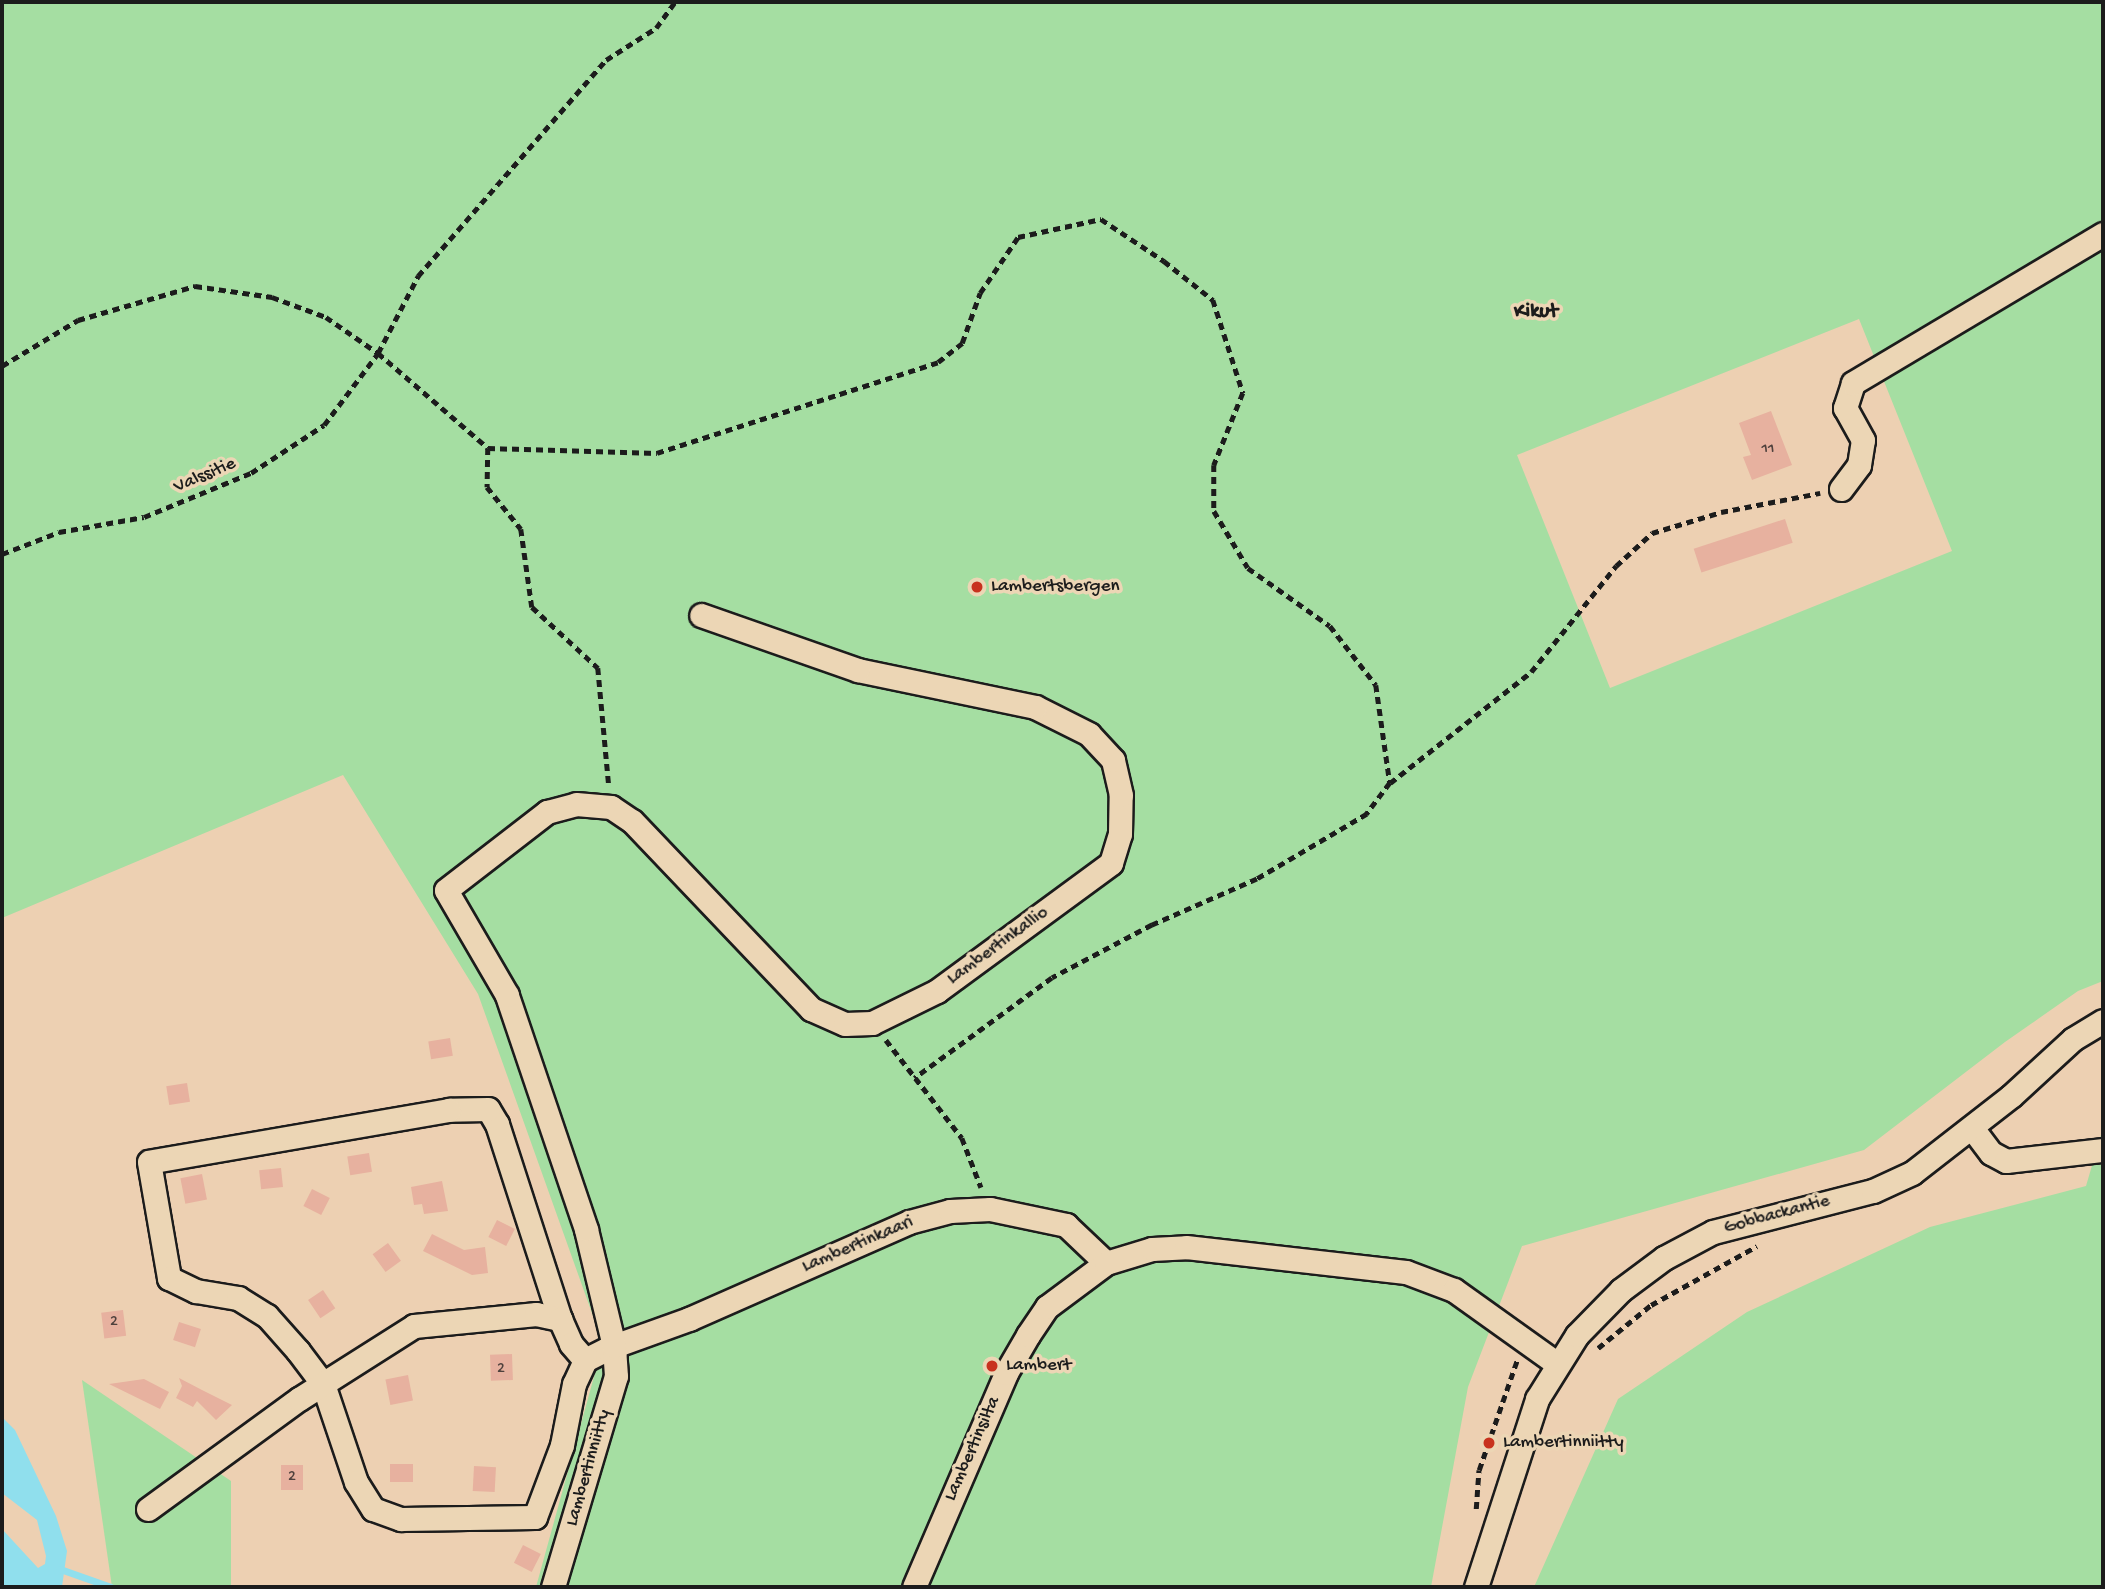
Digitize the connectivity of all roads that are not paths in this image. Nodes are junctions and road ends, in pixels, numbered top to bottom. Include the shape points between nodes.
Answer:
1 (2103, 234) edge
2 (1841, 489) road end
3 (701, 615) dead end
4 (2103, 1021) edge
5 (1972, 1128) junction
6 (2103, 1150) edge
7 (1106, 1263) junction
8 (560, 1319) junction
9 (614, 1350) junction
10 (585, 1360) junction
11 (1556, 1363) junction
12 (323, 1384) junction
13 (148, 1509) dead end
14 (553, 1587) edge
15 (914, 1587) edge
16 (1476, 1587) edge

1 - 2 street via 1853,383 1845,408 1863,440 1859,465
3 - 9 street, Lambertinkallio via 761,640 858,670 1035,707 1089,734 1113,760 1121,795 1120,834 1111,863 937,991 873,1023 845,1024 811,1009 632,821 611,807 576,804 547,812 446,890 512,1008 586,1228
4 - 5 street, Gobbackantie via 2073,1038
5 - 6 street via 1991,1153 2006,1161
5 - 11 street, Gobbackantie via 1912,1173 1873,1191 1741,1222 1688,1244 1620,1290
7 - 9 street, Lambertinkaari via 1066,1225 990,1209 950,1211 909,1222
7 - 11 street via 1152,1249 1186,1247 1406,1272 1454,1290
7 - 15 street, Lambertinsilta via 1047,1307 1028,1335 1006,1373
8 - 10 street via 571,1344
8 - 12 street via 536,1314 414,1326
8 - 12 street via 497,1124 488,1109 449,1110 149,1162 169,1278 196,1291 238,1298 267,1316
9 - 10 street, Lambertinkaari
9 - 14 street, Lambertinniitty via 616,1376
10 - 12 street via 574,1384 547,1491 535,1517 401,1519 373,1509 356,1482
11 - 16 street, Gobbackantie via 1521,1436
12 - 13 street

